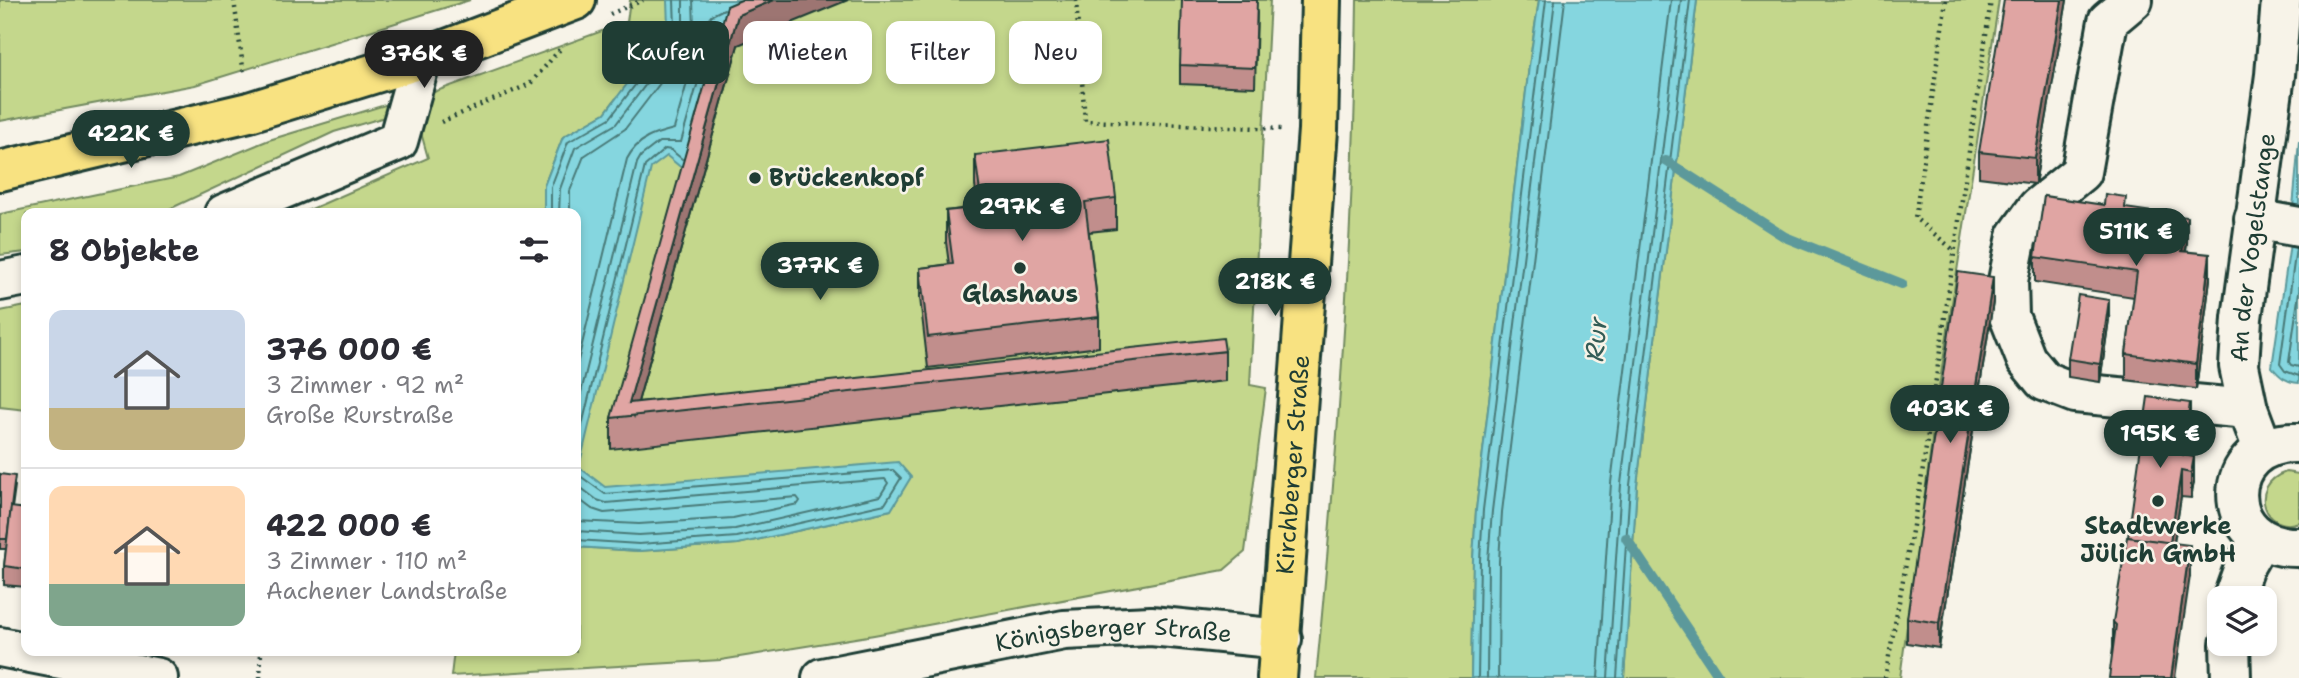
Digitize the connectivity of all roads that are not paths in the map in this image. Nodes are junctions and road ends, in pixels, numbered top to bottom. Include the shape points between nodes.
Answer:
1 (576, 0) edge
2 (1321, 0) edge
3 (2133, 0) edge
4 (2281, 0) edge
5 (421, 60) junction
6 (0, 171) edge
7 (238, 208) edge
8 (2281, 223) edge
9 (21, 277) edge
10 (0, 281) edge
11 (2248, 410) junction
12 (2281, 446) edge
13 (2260, 539) junction
14 (2299, 547) edge
15 (2237, 586) edge
16 (1282, 639) junction
17 (0, 647) edge
18 (21, 651) edge
19 (46, 656) edge
20 (2230, 656) edge
21 (158, 678) edge
22 (822, 678) edge
23 (1277, 678) edge
24 (2231, 678) edge

1 - 5 main road
2 - 16 main road, Kirchberger Straße via 1318,130
3 - 11 street via 2108,22 2081,172 2038,207 2017,236 2008,281 2009,316 2026,359 2043,381 2075,393
4 - 8 street, An der Vogelstange via 2275,75
5 - 6 main road via 249,112
5 - 7 street via 398,141
8 - 11 street, An der Vogelstange via 2242,318 2239,366
9 - 10 street
11 - 12 street, An der Vogelstange
12 - 13 street, An der Vogelstange via 2243,469 2236,489 2238,509
13 - 14 street via 2279,547
13 - 15 street
16 - 22 street, Königsberger Straße via 1151,626 1064,630
16 - 23 main road, Kirchberger Straße
17 - 18 street
19 - 21 street
20 - 24 street

